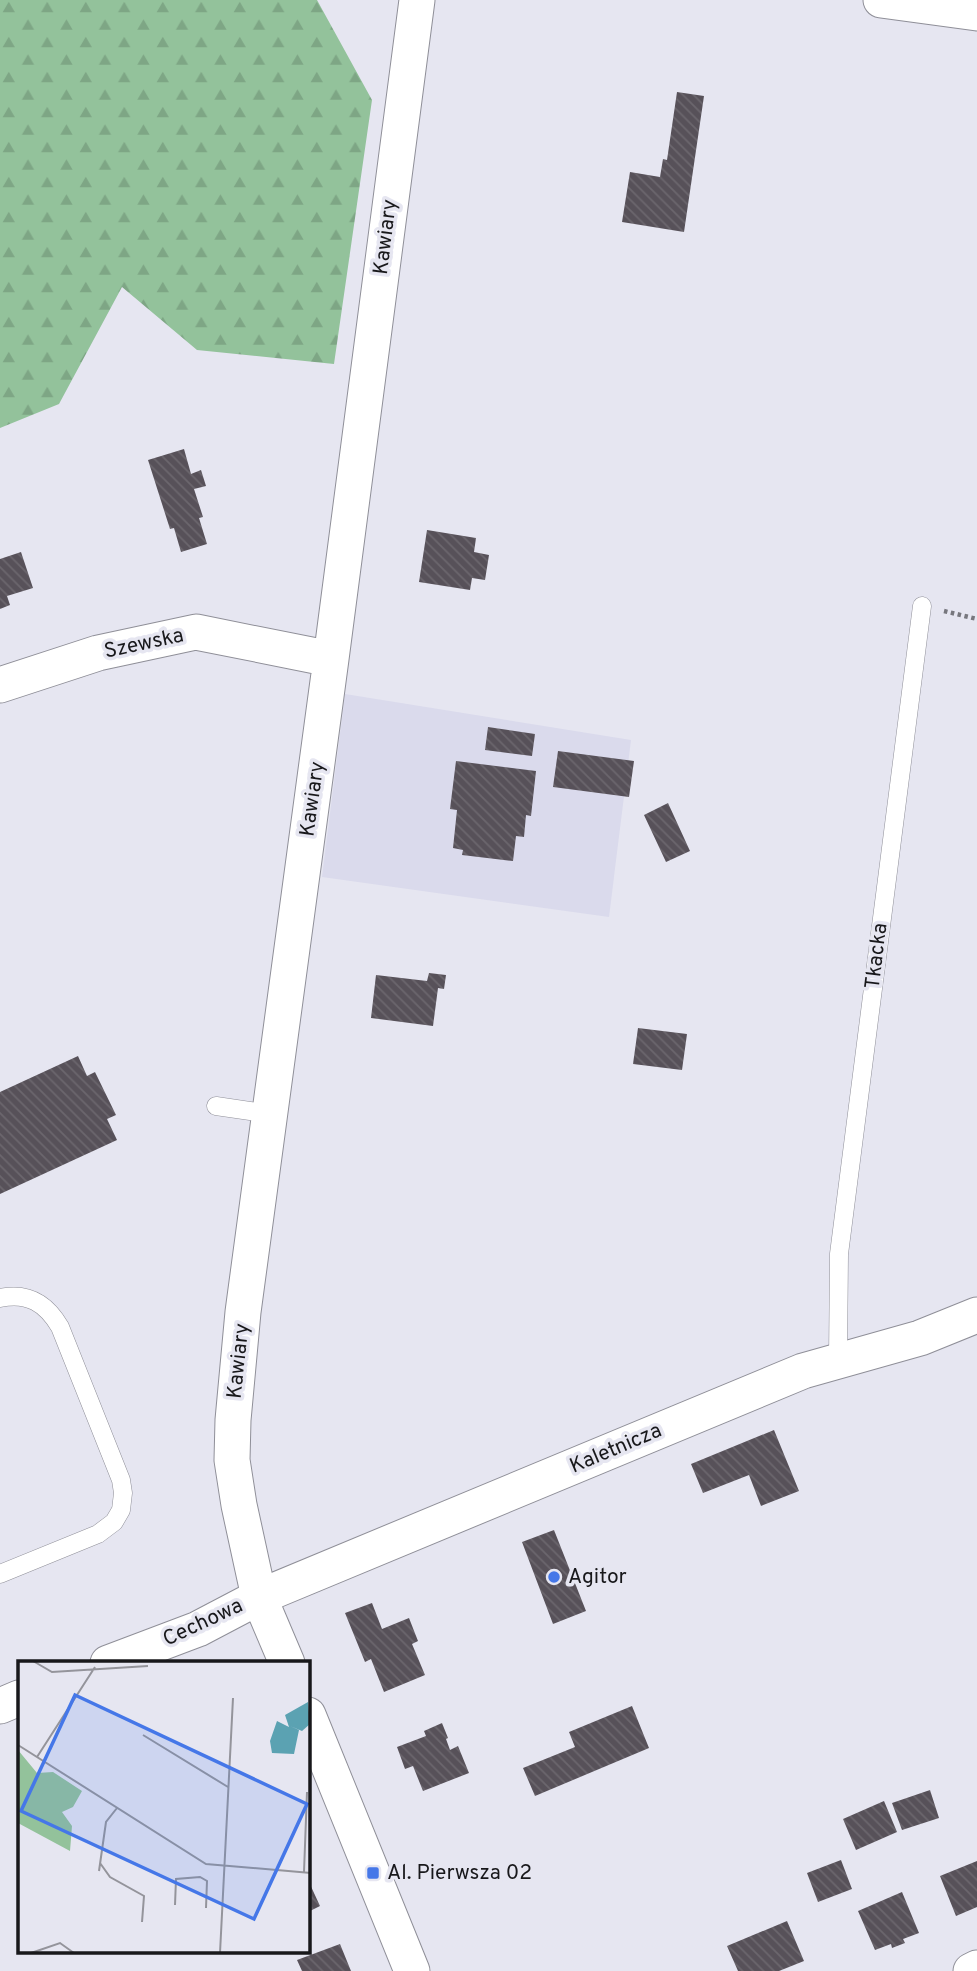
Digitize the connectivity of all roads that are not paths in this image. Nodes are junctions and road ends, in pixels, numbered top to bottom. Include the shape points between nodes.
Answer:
1 (417, 0) edge
2 (881, 0) edge
3 (977, 13) edge
4 (922, 607) road end
5 (331, 659) junction
6 (0, 685) edge
7 (216, 1106) dead end
8 (270, 1114) junction
9 (0, 1298) edge
10 (977, 1315) edge
11 (838, 1361) junction
12 (0, 1574) edge
13 (259, 1597) junction
14 (113, 1661) edge
15 (285, 1661) edge
16 (18, 1698) edge
17 (0, 1706) edge
18 (310, 1720) edge
19 (977, 1968) edge
20 (412, 1971) edge
21 (971, 1971) edge

1 - 5 street, Kawiary
2 - 3 street
4 - 11 lane, Tkacka via 839,1254
5 - 6 street, Szewska via 196,632 98,653
5 - 8 street, Kawiary
7 - 8 lane
8 - 13 street, Kawiary via 243,1312 232,1460
9 - 12 lane via 26,1298 53,1314 123,1493 114,1522 98,1534
10 - 11 street, Kaletnicza via 920,1338
11 - 13 street, Kaletnicza via 803,1371
13 - 14 street, Cechowa via 198,1629
13 - 15 street, Kawiary
16 - 17 street
18 - 20 street
19 - 21 street

